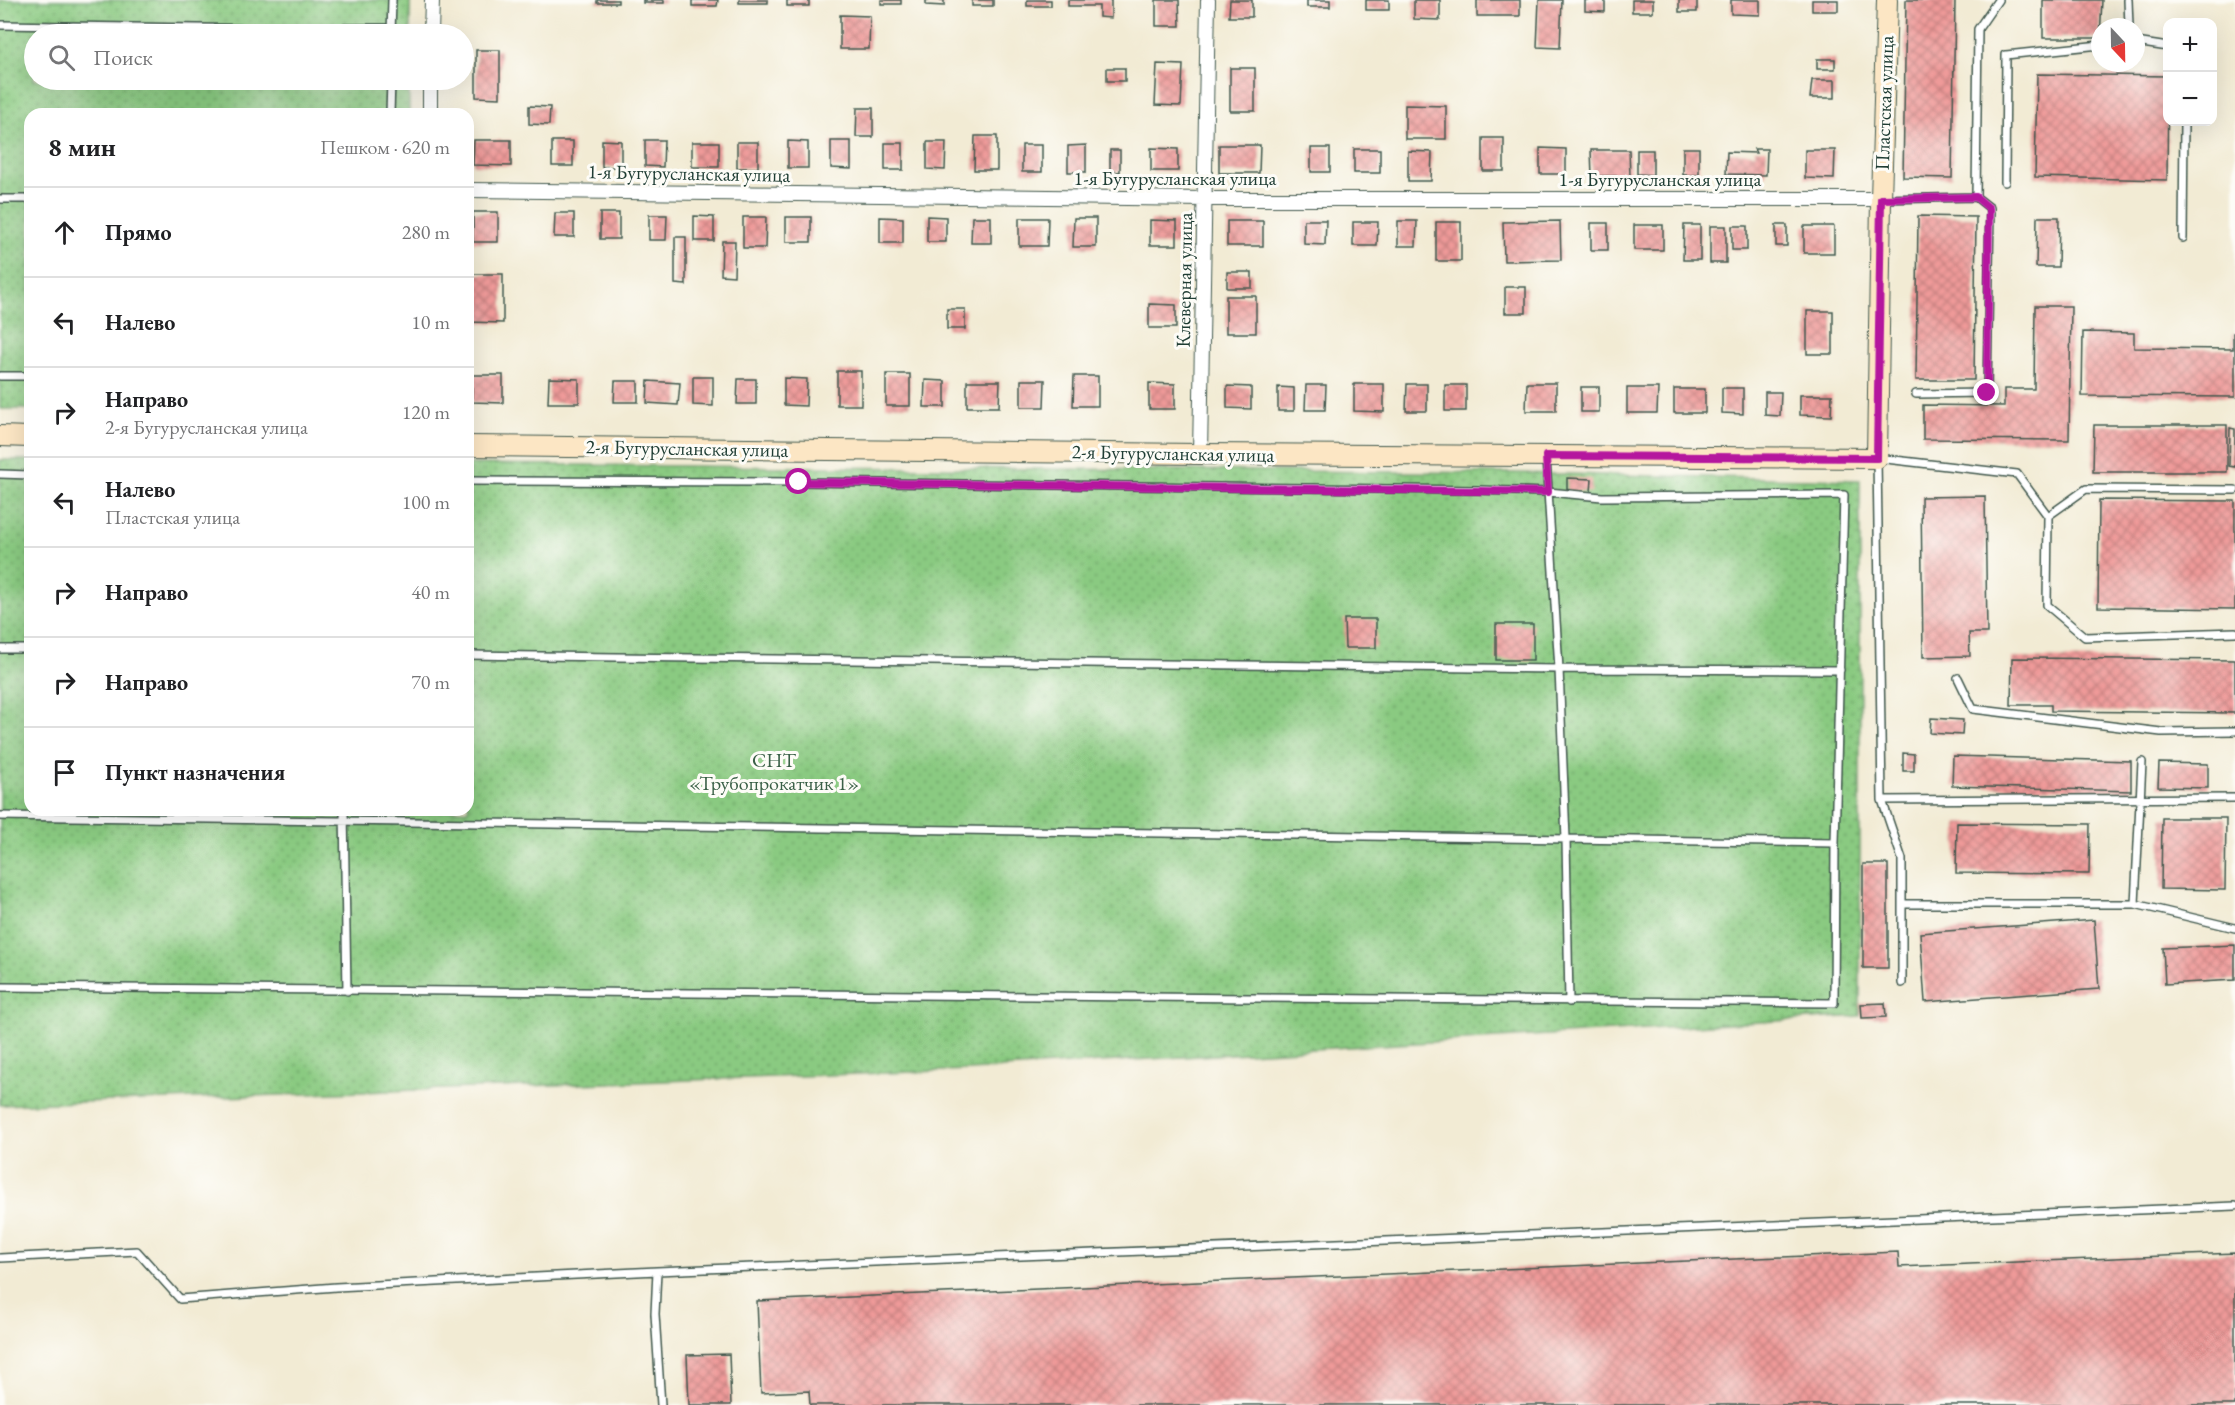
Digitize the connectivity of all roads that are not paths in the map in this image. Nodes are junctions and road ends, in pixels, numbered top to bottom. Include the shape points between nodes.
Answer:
1 (392, 0) edge
2 (432, 0) edge
3 (1208, 0) edge
4 (1887, 0) edge
5 (1998, 0) edge
6 (2128, 0) edge
7 (2129, 18) edge
8 (391, 24) edge
9 (431, 24) edge
10 (0, 25) edge
11 (24, 25) edge
12 (2145, 43) edge
13 (2091, 46) edge
14 (2163, 46) edge
15 (391, 90) edge
16 (430, 90) edge
17 (390, 108) edge
18 (430, 108) edge
19 (2184, 126) edge
20 (2005, 182) dead end
21 (474, 190) edge
22 (1976, 197) junction
23 (24, 199) edge
24 (1205, 199) junction
25 (1881, 199) junction
26 (0, 200) edge
27 (2183, 238) dead end
28 (0, 376) edge
29 (24, 376) edge
30 (1916, 394) dead end
31 (0, 436) edge
32 (24, 437) edge
33 (474, 446) edge
34 (1200, 454) junction
35 (1546, 456) junction
36 (1877, 458) junction
37 (0, 474) edge
38 (24, 475) edge
39 (474, 481) edge
40 (2235, 490) edge
41 (1548, 492) junction
42 (2048, 516) junction
43 (2235, 632) edge
44 (0, 649) edge
45 (24, 649) edge
46 (474, 655) edge
47 (1559, 669) junction
48 (1840, 670) junction
49 (1958, 678) dead end
50 (2235, 731) edge
51 (2142, 762) dead end
52 (2140, 798) junction
53 (2235, 798) edge
54 (1882, 800) junction
55 (0, 816) edge
56 (345, 816) edge
57 (345, 821) junction
58 (1566, 839) junction
59 (1835, 843) junction
60 (1902, 904) junction
61 (2135, 904) junction
62 (2235, 928) edge
63 (1902, 983) dead end
64 (0, 987) edge
65 (347, 991) junction
66 (1569, 1002) junction
67 (2235, 1206) edge
68 (0, 1258) edge
69 (657, 1271) junction
70 (661, 1405) edge

1 - 8 lane
2 - 9 street
3 - 24 street, Клеверная улица
4 - 25 street, Пластская улица
5 - 22 lane via 1978,29
6 - 7 lane
10 - 11 lane
12 - 14 lane
13 - 20 lane via 2006,55
15 - 17 lane
16 - 18 street
19 - 27 lane
21 - 24 street, 1-я Бугурусланская улица
22 - 25 lane
22 - 30 lane via 1989,208 1987,393
23 - 26 lane
24 - 25 street, 1-я Бугурусланская улица
24 - 34 street, Клеверная улица
25 - 36 street, Пластская улица
28 - 29 lane
31 - 32 street
33 - 34 street, 2-я Бугурусланская улица
34 - 35 street, 2-я Бугурусланская улица
35 - 36 street, 2-я Бугурусланская улица
35 - 41 lane
36 - 42 lane via 2017,474
36 - 54 lane
37 - 38 lane
39 - 41 lane
40 - 42 lane via 2086,489
41 - 47 lane
41 - 48 lane via 1602,497 1844,495
42 - 43 lane via 2047,604 2085,637
44 - 45 lane
46 - 47 lane
47 - 48 lane
47 - 58 lane
48 - 59 lane
49 - 50 lane via 1973,709 2161,732
51 - 52 lane
52 - 53 lane
52 - 54 lane
52 - 61 lane
54 - 60 lane via 1902,859
55 - 57 lane
56 - 57 lane
57 - 58 lane
57 - 65 lane
58 - 59 lane
58 - 66 lane
59 - 66 lane via 1834,1003
60 - 61 lane
60 - 63 lane
61 - 62 lane
64 - 65 lane
65 - 66 lane
67 - 69 lane
68 - 69 lane via 136,1251 180,1299
69 - 70 lane via 655,1314

